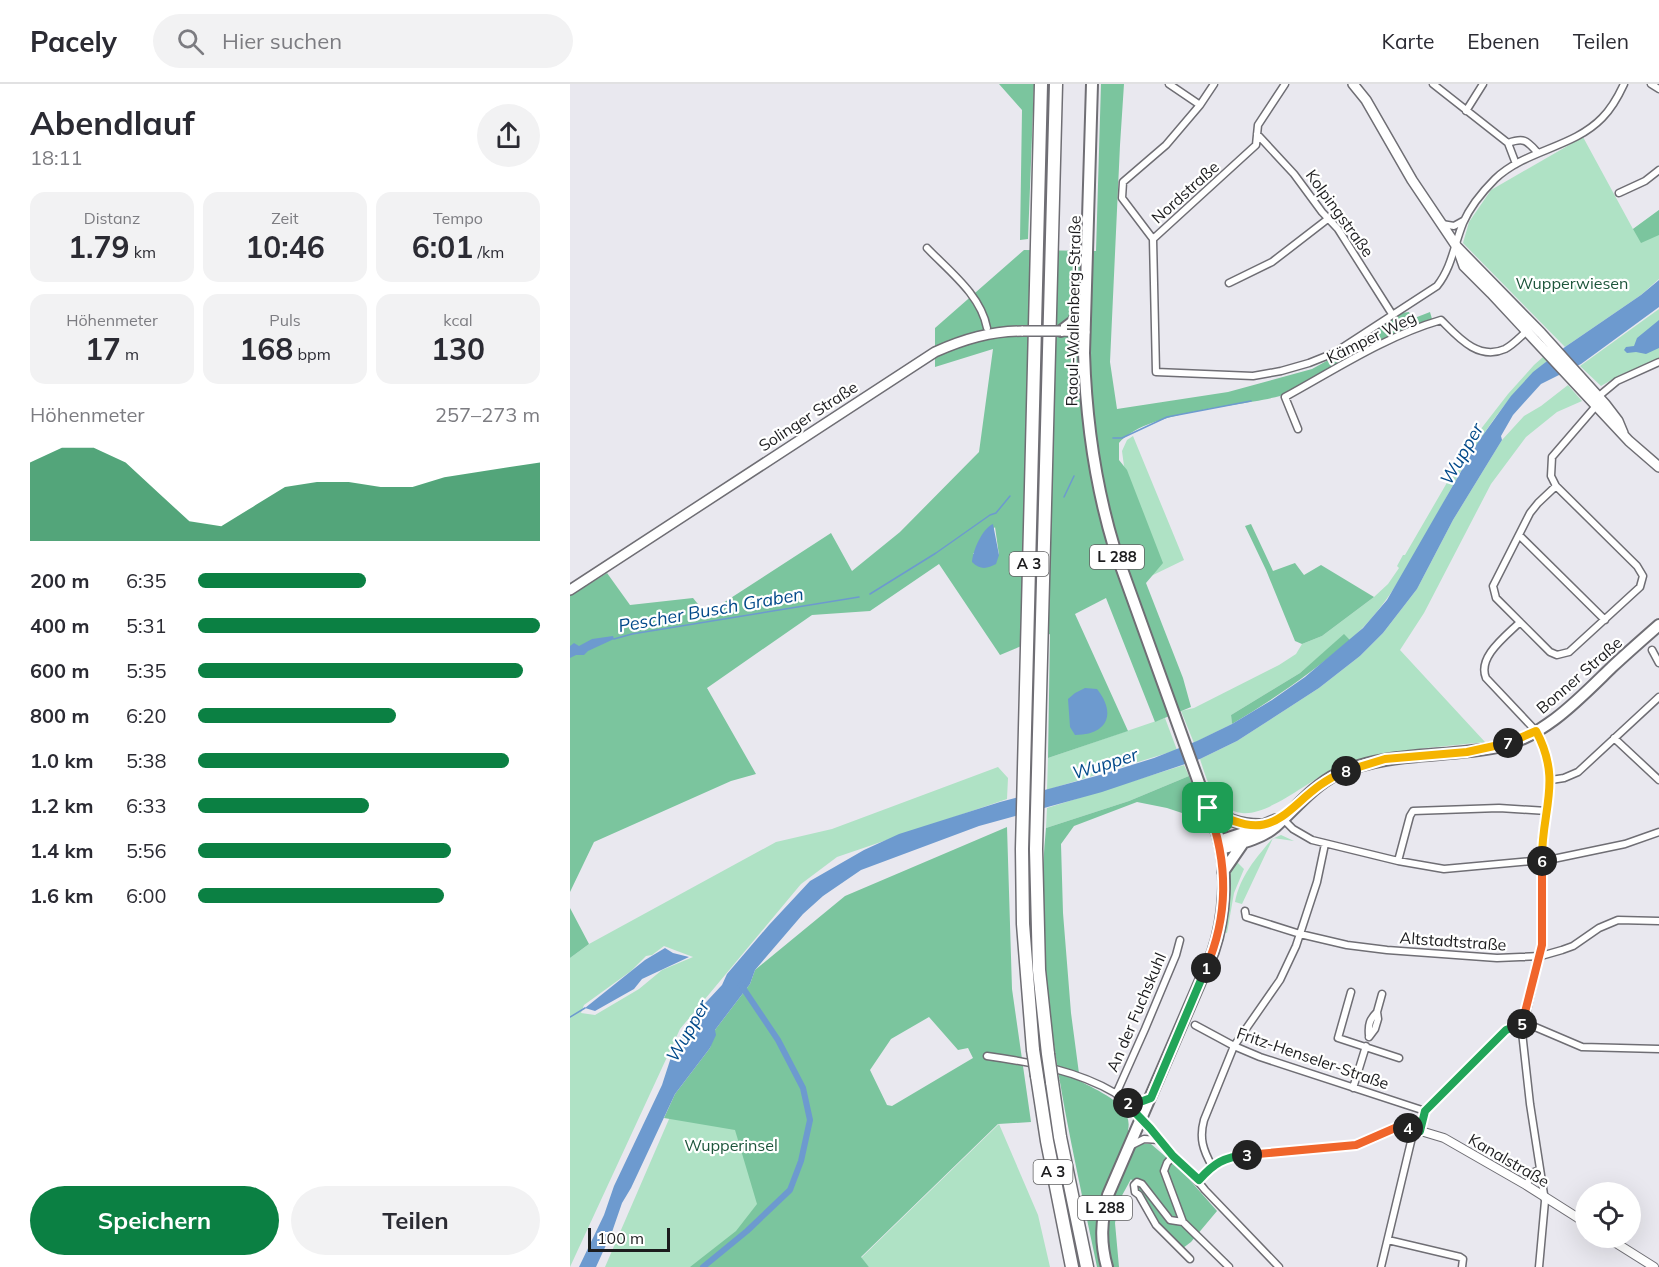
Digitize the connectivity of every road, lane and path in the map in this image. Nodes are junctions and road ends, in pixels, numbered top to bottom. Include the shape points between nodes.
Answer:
1 (1041, 84) edge
2 (1056, 84) edge
3 (1092, 84) edge
4 (1169, 84) edge
5 (1214, 84) edge
6 (1285, 84) edge
7 (1433, 84) edge
8 (1484, 84) edge
9 (1624, 84) edge
10 (1651, 84) edge
11 (1358, 86) edge
12 (1659, 89) edge
13 (1200, 105) junction
14 (1466, 111) junction
15 (1257, 134) junction
16 (1508, 143) junction
17 (1538, 153) junction
18 (1516, 164) junction
19 (1659, 170) edge
20 (1619, 193) dead end
21 (1329, 218) junction
22 (1464, 221) junction
23 (1441, 224) junction
24 (1152, 239) junction
25 (1457, 247) junction
26 (927, 248) dead end
27 (1229, 283) dead end
28 (1086, 293) junction
29 (1392, 314) junction
30 (987, 328) dead end
31 (1531, 328) junction
32 (1061, 331) junction
33 (1085, 332) junction
34 (1659, 362) edge
35 (1597, 401) junction
36 (1298, 429) dead end
37 (1659, 467) edge
38 (1556, 486) junction
39 (1519, 535) junction
40 (570, 590) edge
41 (1605, 620) junction
42 (1520, 621) junction
43 (1659, 625) edge
44 (1652, 650) dead end
45 (1659, 663) edge
46 (1659, 697) edge
47 (1536, 731) junction
48 (1614, 738) junction
49 (1551, 780) junction
50 (1659, 780) edge
51 (1208, 808) junction
52 (1547, 811) junction
53 (1282, 818) junction
54 (1263, 825) junction
55 (1659, 832) edge
56 (1243, 843) junction
57 (1325, 844) junction
58 (1220, 845) junction
59 (1541, 860) junction
60 (1398, 861) junction
61 (1222, 874) junction
62 (1245, 911) dead end
63 (1659, 921) edge
64 (1300, 934) junction
65 (1180, 940) dead end
66 (1541, 956) junction
67 (1351, 992) dead end
68 (1382, 994) dead end
69 (1522, 1024) junction
70 (1195, 1025) dead end
71 (1368, 1041) junction
72 (1234, 1046) junction
73 (1659, 1049) edge
74 (987, 1056) dead end
75 (1399, 1058) dead end
76 (1353, 1088) junction
77 (1116, 1094) junction
78 (1151, 1098) junction
79 (1126, 1103) junction
80 (1425, 1111) junction
81 (1142, 1119) junction
82 (1417, 1130) junction
83 (1160, 1140) junction
84 (1130, 1146) junction
85 (1173, 1156) junction
86 (1212, 1166) junction
87 (1540, 1170) junction
88 (1199, 1180) junction
89 (1526, 1185) junction
90 (1543, 1196) junction
91 (1575, 1216) edge
92 (1184, 1222) junction
93 (1388, 1239) junction
94 (1624, 1248) edge
95 (1190, 1259) dead end
96 (1072, 1267) edge
97 (1087, 1267) edge
98 (1107, 1267) edge
99 (1229, 1267) edge
100 (1279, 1267) edge
101 (1381, 1267) edge
102 (1462, 1267) edge
103 (1539, 1267) edge
104 (1654, 1267) edge

1 - 96 highway, A 3, bridge via 1023,775 1023,924 1036,1076
2 - 97 highway, A 3, bridge via 1037,770 1039,970 1060,1137
3 - 28 main road, Raoul-Wallenberg-Straße / L 288
4 - 13 street
5 - 13 street
6 - 15 street, Nordstraße via 1258,125
7 - 14 street
8 - 14 street
9 - 17 street via 1601,120
10 - 12 street
11 - 23 main road
13 - 24 street via 1166,144 1123,182 1122,198
14 - 16 street
15 - 21 street, Kolpingstraße
15 - 24 street, Nordstraße via 1256,145
16 - 17 street via 1527,141
16 - 18 street
17 - 18 street
18 - 22 street via 1496,178
19 - 20 street
21 - 27 street via 1278,258
21 - 29 street, Kolpingstraße
22 - 23 street via 1454,226
22 - 25 street
23 - 25 main road
24 - 29 street, Nordstraße via 1156,372 1252,376 1281,371 1330,355
25 - 29 street via 1437,286
25 - 31 main road via 1464,266
26 - 30 street via 974,298
28 - 32 main road via 1074,321
28 - 33 main road, Raoul-Wallenberg-Straße / L 288
31 - 35 main road
31 - 36 street, Kämper Weg via 1494,352 1472,348 1441,320 1408,332 1286,397
32 - 33 main road, Solinger Straße
32 - 40 main road, Solinger Straße, bridge via 977,336 935,352
33 - 51 main road, Raoul-Wallenberg-Straße / L 288 via 1087,416 1106,521
34 - 35 street via 1617,381
35 - 37 main road via 1613,413 1637,450
35 - 38 street via 1552,456 1551,476
38 - 39 street via 1534,508
38 - 41 street via 1643,576 1640,587
39 - 41 street
39 - 42 street via 1493,586 1496,597
41 - 42 street via 1563,655 1550,652
42 - 47 street via 1485,660 1483,670
43 - 47 main road, Bonner Straße via 1549,724
44 - 45 street
46 - 48 street
47 - 49 street via 1546,751
47 - 53 main road, Bonner Straße via 1500,746 1385,759 1359,766 1317,787
48 - 49 street via 1578,772
48 - 50 street
49 - 52 street
51 - 54 main road via 1233,822
51 - 58 main road, L 288
52 - 59 street
52 - 60 street via 1417,811 1411,814
53 - 54 main road, Bonner Straße
53 - 56 main road, Bonner Straße via 1275,827
53 - 57 street via 1306,838
54 - 58 main road, Bonner Straße
55 - 59 street via 1614,847
56 - 58 main road, Bonner Straße
56 - 61 main road
57 - 60 street
57 - 64 street
58 - 61 main road, L 288
59 - 60 street via 1444,869
59 - 66 street
61 - 78 main road, L 288 via 1217,941
62 - 64 street, Altstadtstraße via 1246,917
63 - 66 street, Altstadtstraße via 1610,922 1573,946
64 - 66 street, Altstadtstraße via 1406,952 1497,958
64 - 72 street via 1280,980
65 - 77 street, An der Fuchskuhl
66 - 69 street
67 - 71 street via 1338,1038
68 - 71 street via 1368,1027
69 - 73 street via 1582,1047
69 - 80 street via 1506,1030
69 - 87 street
70 - 72 street, Fritz-Henseler-Straße
71 - 75 street
71 - 76 street
72 - 76 street, Fritz-Henseler-Straße
72 - 86 street via 1202,1129 1202,1143
74 - 77 street via 1065,1072
76 - 80 street, Fritz-Henseler-Straße
77 - 79 street
78 - 79 street
78 - 81 main road, L 288
79 - 81 street
80 - 82 street
81 - 83 street
81 - 84 main road, L 288
82 - 86 street via 1400,1127 1356,1145 1230,1157
82 - 89 street, Kanalstraße via 1444,1138
82 - 93 street
83 - 84 street via 1144,1139
83 - 85 street
84 - 98 main road, L 288 via 1104,1212 1101,1240
85 - 88 street
85 - 92 street via 1164,1171
86 - 88 street
87 - 89 street via 1534,1172
87 - 90 street
88 - 100 street
89 - 90 street, Kanalstraße
90 - 91 street, Kanalstraße
90 - 103 street
92 - 95 street via 1170,1220 1148,1190 1140,1182 1135,1184 1135,1192 1156,1225
92 - 99 street
93 - 101 street
93 - 102 street via 1460,1257
94 - 104 street

